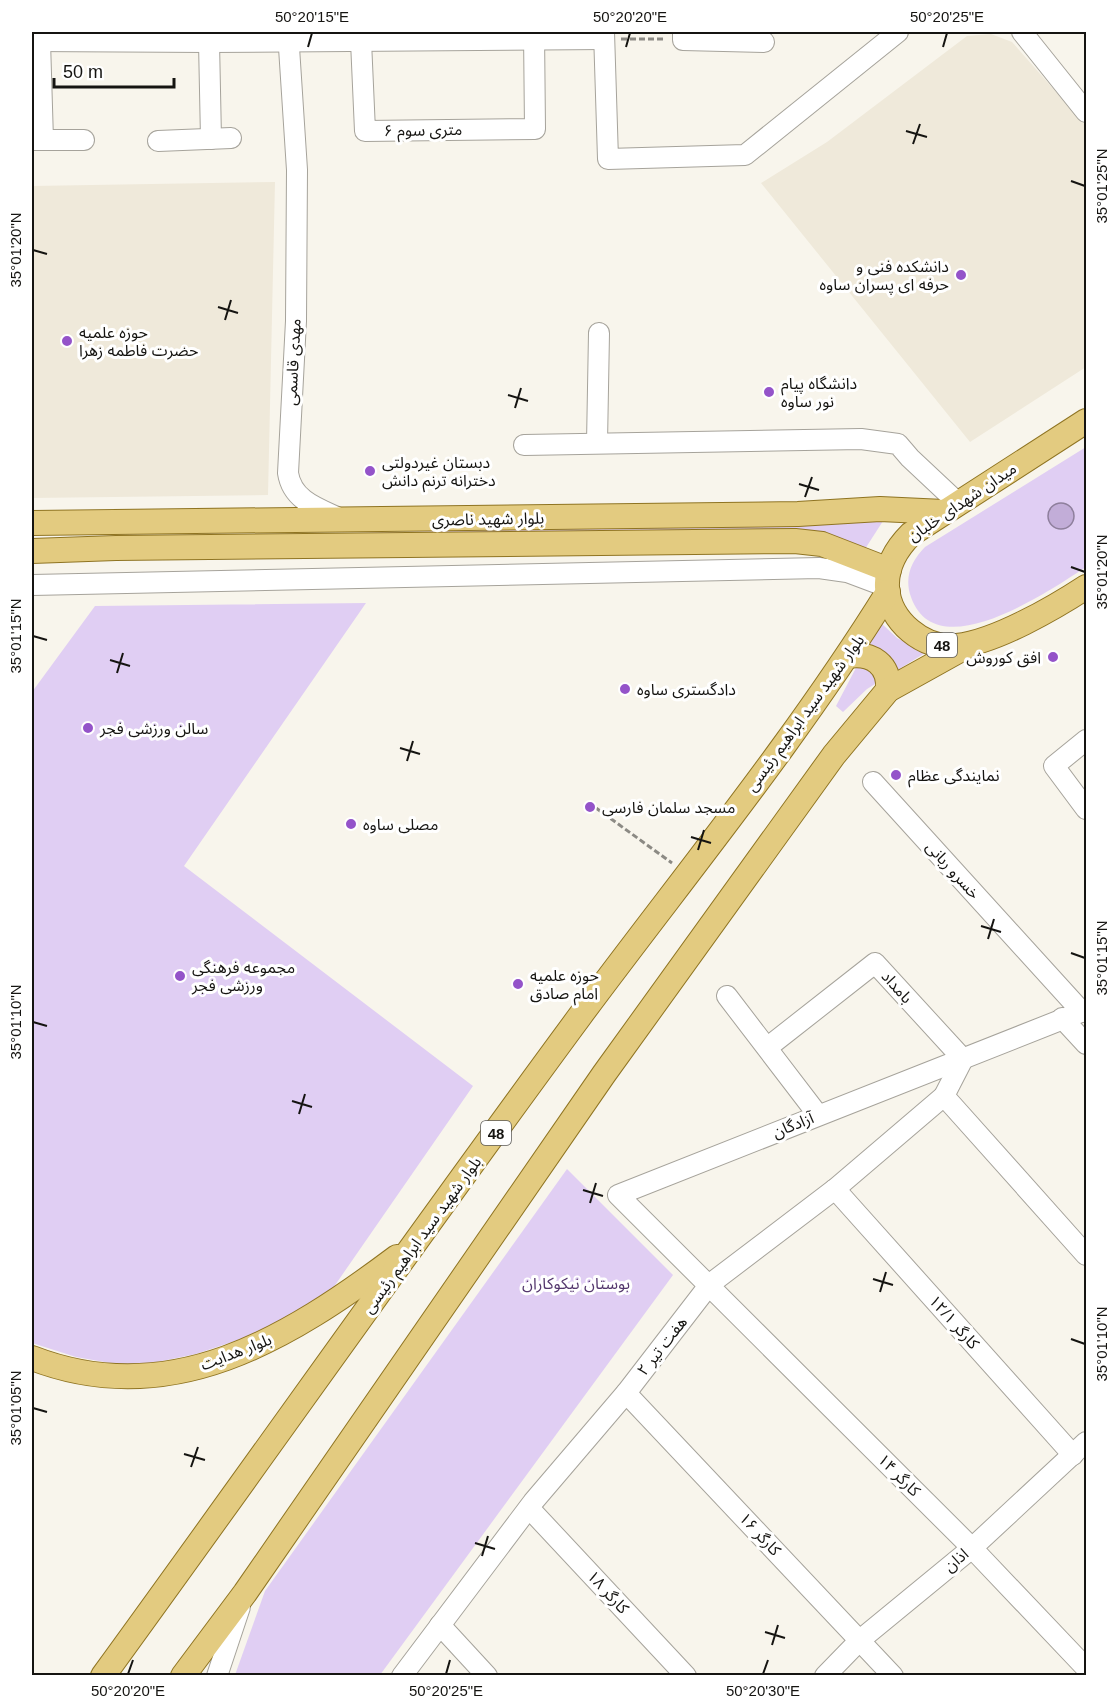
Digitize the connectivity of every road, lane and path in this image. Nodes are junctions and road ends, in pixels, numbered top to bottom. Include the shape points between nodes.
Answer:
1 (898, 32) edge
2 (1022, 32) edge
3 (534, 35) edge
4 (604, 35) edge
5 (288, 36) edge
6 (683, 36) edge
7 (36, 41) edge
8 (361, 41) junction
9 (209, 42) junction
10 (764, 42) dead end
11 (1086, 112) edge
12 (231, 138) dead end
13 (211, 139) junction
14 (37, 140) edge
15 (84, 140) dead end
16 (158, 141) dead end
17 (599, 333) dead end
18 (1086, 422) edge
19 (597, 443) junction
20 (524, 445) dead end
21 (951, 508) junction
22 (347, 521) junction
23 (32, 523) edge
24 (32, 551) edge
25 (888, 583) junction
26 (32, 585) edge
27 (1086, 587) edge
28 (969, 645) junction
29 (849, 656) junction
30 (888, 690) junction
31 (1086, 740) edge
32 (873, 782) dead end
33 (596, 808) dead end
34 (1086, 809) edge
35 (687, 874) junction
36 (728, 996) dead end
37 (1084, 1011) edge
38 (1062, 1018) junction
39 (1086, 1044) edge
40 (768, 1047) junction
41 (963, 1059) junction
42 (944, 1096) junction
43 (818, 1115) junction
44 (835, 1189) junction
45 (416, 1243) junction
46 (1086, 1255) edge
47 (710, 1284) junction
48 (32, 1358) edge
49 (626, 1393) junction
50 (1080, 1449) edge
51 (529, 1508) junction
52 (972, 1548) junction
53 (245, 1593) junction
54 (440, 1625) junction
55 (860, 1640) junction
56 (1086, 1668) edge
57 (103, 1676) edge
58 (183, 1676) edge
59 (217, 1676) edge
60 (402, 1676) edge
61 (487, 1676) edge
62 (686, 1676) edge
63 (825, 1676) edge
64 (893, 1676) edge

1 - 4 street via 745,155 608,159
2 - 11 street
3 - 4 street
3 - 8 street
3 - 8 street, ۶ متری سوم via 535,129 366,131
4 - 6 path
5 - 8 street
5 - 9 street
5 - 22 street, مهدی قاسمی via 297,170 296,321 288,473 295,493 312,506
6 - 10 street
7 - 9 street
7 - 14 street
9 - 13 street
12 - 13 street
13 - 16 street
14 - 15 street
17 - 19 street
18 - 21 main road, میدان شهدای خلبان / 48
19 - 20 street
19 - 21 street via 861,440 898,444
21 - 22 main road, بلوار شهید ناصری
21 - 25 main road, میدان شهدای خلبان / 48 via 901,544
22 - 23 main road, بلوار شهید ناصری
24 - 25 main road, بلوار شهید ناصری via 795,541 822,544
25 - 26 street via 819,568
25 - 28 main road, 48 via 895,612 914,634 940,645
25 - 29 main road, بلوار شهید سید ابراهیم رئیسی / 48
27 - 28 main road, 48 via 1026,622
28 - 30 main road, 48
29 - 30 main road via 861,654 875,659 885,670
29 - 35 main road, بلوار شهید سید ابراهیم رئیسی / 48
30 - 53 main road, 48 via 834,756 610,1065
31 - 34 street via 1054,766
32 - 37 street, خسرو ربانی
33 - 35 path
35 - 45 main road, بلوار شهید سید ابراهیم رئیسی / 48
36 - 40 street
37 - 38 street, آزادگان
38 - 39 street
38 - 41 street, آزادگان
40 - 41 street, بامداد via 875,963
40 - 43 street
41 - 42 street, هفت تیر ۲
41 - 43 street, آزادگان
42 - 44 street, هفت تیر ۲
42 - 46 street
43 - 47 street, آزادگان via 618,1195
44 - 47 street, هفت تیر ۲
44 - 50 street, کارگر ۱۲/۱
45 - 48 main road, بلوار هدایت via 333,1305 289,1331 191,1369 145,1376 90,1376
45 - 57 main road, بلوار شهید سید ابراهیم رئیسی / 48
47 - 49 street, هفت تیر ۲
47 - 52 street, کارگر ۱۴
49 - 51 street, هفت تیر ۲
49 - 55 street, کارگر ۱۶
50 - 52 street, اذان
51 - 54 street, هفت تیر ۲
51 - 62 street, کارگر ۱۸
52 - 55 street, اذان
52 - 56 street, کارگر ۱۴
53 - 58 main road, 48
53 - 59 street
54 - 60 street, هفت تیر ۲
54 - 61 street
55 - 63 street, اذان
55 - 64 street, کارگر ۱۶

